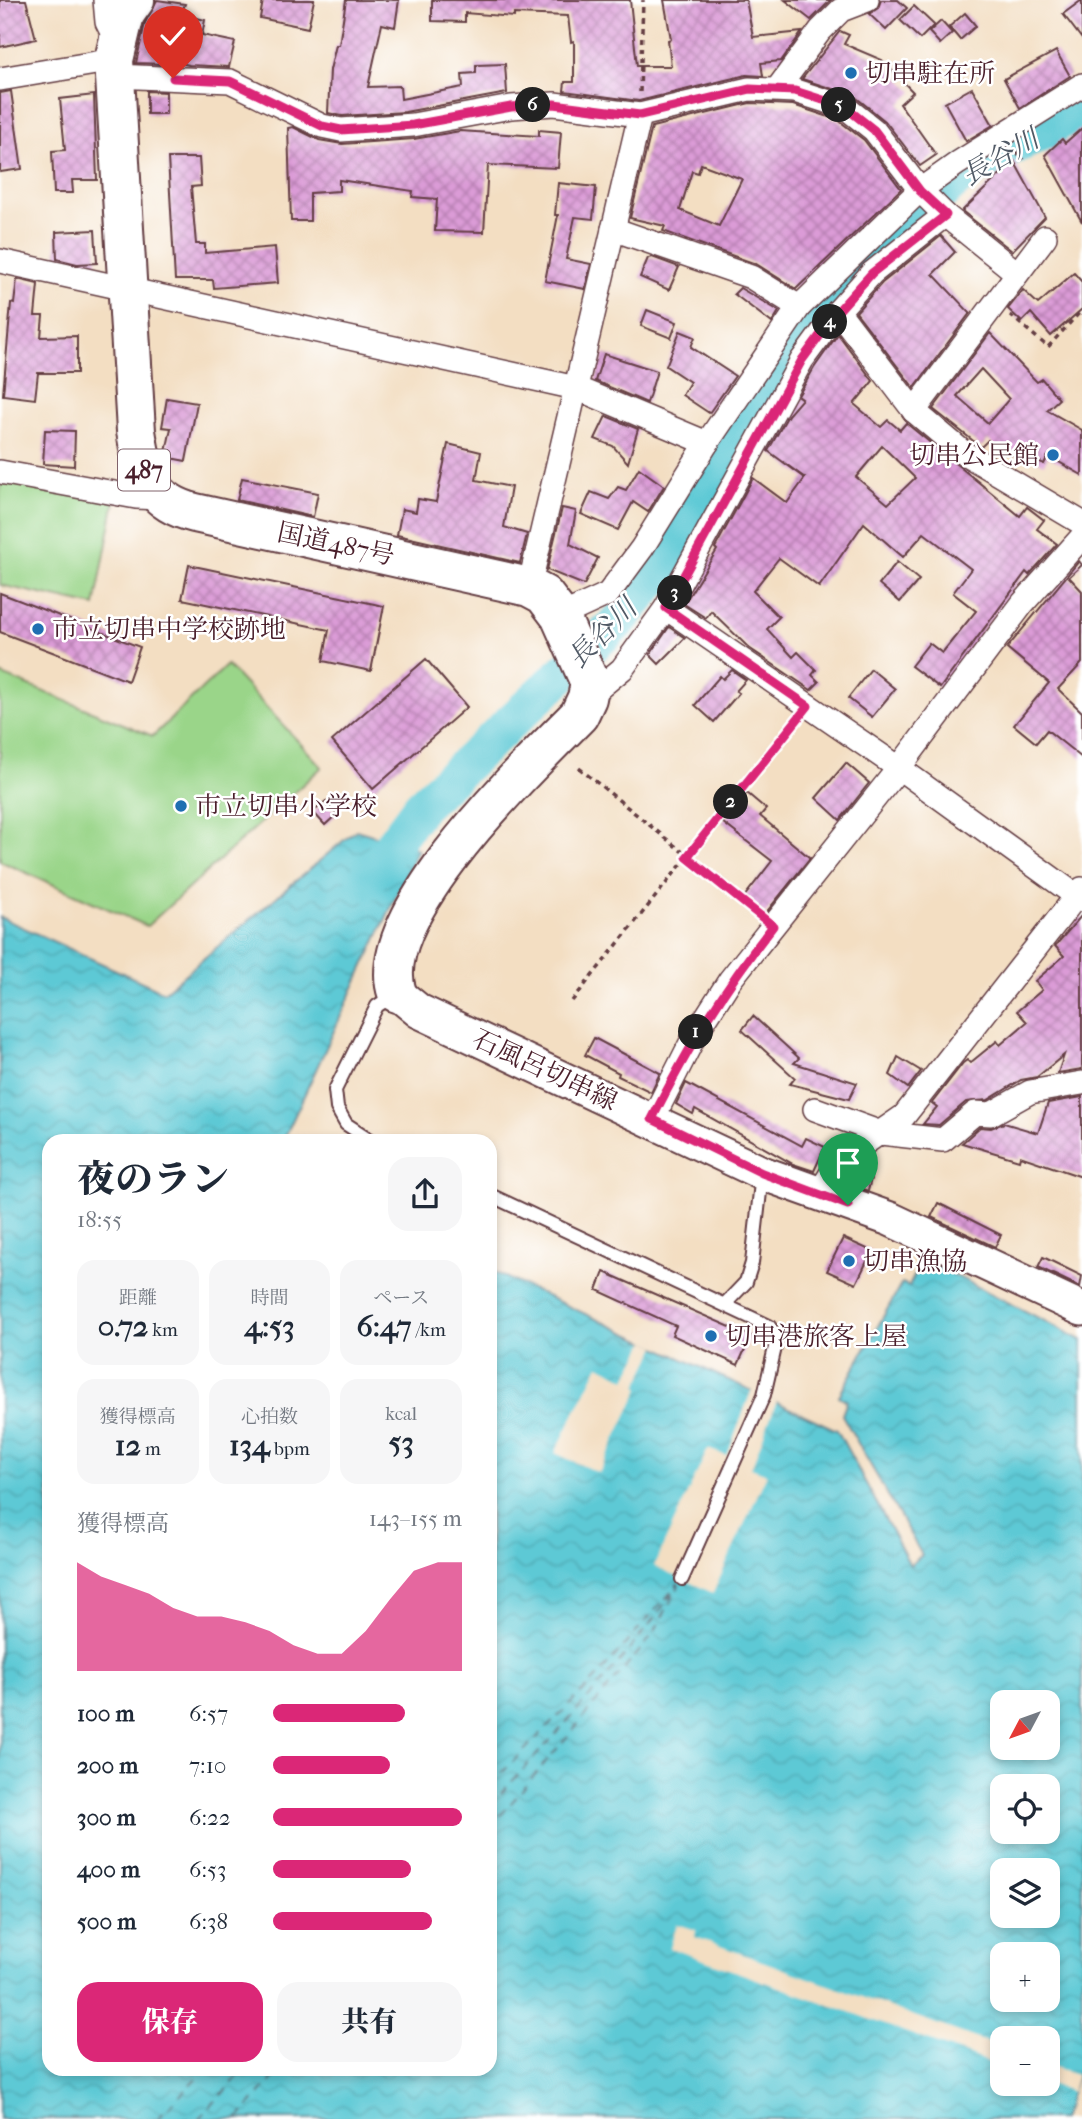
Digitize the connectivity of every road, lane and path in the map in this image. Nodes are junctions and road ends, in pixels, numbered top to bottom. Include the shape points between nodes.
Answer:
1 (105, 0) edge
2 (135, 0) edge
3 (643, 0) edge
4 (867, 0) edge
5 (834, 5) edge
6 (115, 59) junction
7 (0, 79) edge
8 (1082, 85) edge
9 (778, 88) junction
10 (640, 115) junction
11 (933, 202) junction
12 (614, 229) junction
13 (1045, 237) dead end
14 (0, 261) edge
15 (1017, 273) junction
16 (128, 289) junction
17 (995, 303) junction
18 (799, 307) junction
19 (838, 311) junction
20 (1082, 315) edge
21 (576, 388) junction
22 (914, 411) junction
23 (707, 443) junction
24 (0, 472) edge
25 (160, 498) junction
26 (1082, 523) edge
27 (1082, 537) edge
28 (529, 587) junction
29 (666, 608) junction
30 (565, 623) junction
31 (589, 690) junction
32 (808, 706) junction
33 (579, 768) dead end
34 (898, 768) junction
35 (687, 857) junction
36 (1081, 895) edge
37 (773, 926) junction
38 (397, 993) junction
39 (572, 1001) dead end
40 (1082, 1083) edge
41 (815, 1108) dead end
42 (652, 1119) junction
43 (881, 1133) junction
44 (361, 1134) edge
45 (762, 1173) junction
46 (818, 1195) junction
47 (497, 1198) edge
48 (725, 1304) junction
49 (1082, 1309) edge
50 (682, 1579) dead end

1 - 6 street
2 - 6 highway, 487 via 125,14
3 - 10 path
4 - 5 street
5 - 9 street
6 - 7 street
6 - 10 street via 230,81 322,126 341,130 413,125 554,104
6 - 16 highway, 487
8 - 11 street via 958,163
9 - 10 street via 750,89
9 - 11 street via 845,107 874,130
10 - 12 street
11 - 15 street
11 - 18 street
11 - 19 street
12 - 18 street via 751,277
12 - 21 street
13 - 15 street
14 - 16 street
15 - 17 street
16 - 21 street
16 - 25 highway, 487 via 136,432 142,466
17 - 20 path via 1048,347 1080,312
17 - 22 street
18 - 23 street
19 - 22 street
19 - 29 street via 802,360
21 - 23 street
21 - 28 street
22 - 26 street via 964,453
23 - 30 street via 608,594
24 - 25 street
25 - 28 highway, 国道487号 / 487 via 172,508
27 - 34 street via 1023,603
28 - 30 highway, 国道487号 / 487 via 544,596
29 - 31 street via 622,669
29 - 32 street
30 - 31 highway, 国道487号 / 487
31 - 38 highway via 579,715 487,809 422,897 393,960
32 - 34 street
32 - 35 path
33 - 35 path
34 - 36 street
34 - 37 street
35 - 37 path
35 - 39 path
36 - 43 street via 904,1116
37 - 42 street via 703,1022
38 - 42 main road, 石風呂切串線 via 419,1011
38 - 44 lane via 377,1006 335,1090 337,1108 346,1124
40 - 43 street via 1030,1092 991,1114 975,1113 943,1140
41 - 43 street
42 - 45 main road, 石風呂切串線
43 - 46 street via 839,1161
45 - 46 main road, 石風呂切串線
45 - 48 lane via 752,1263 746,1282
46 - 49 main road, 石風呂切串線 via 890,1219
47 - 48 lane
48 - 50 lane via 769,1326 777,1339 764,1395

